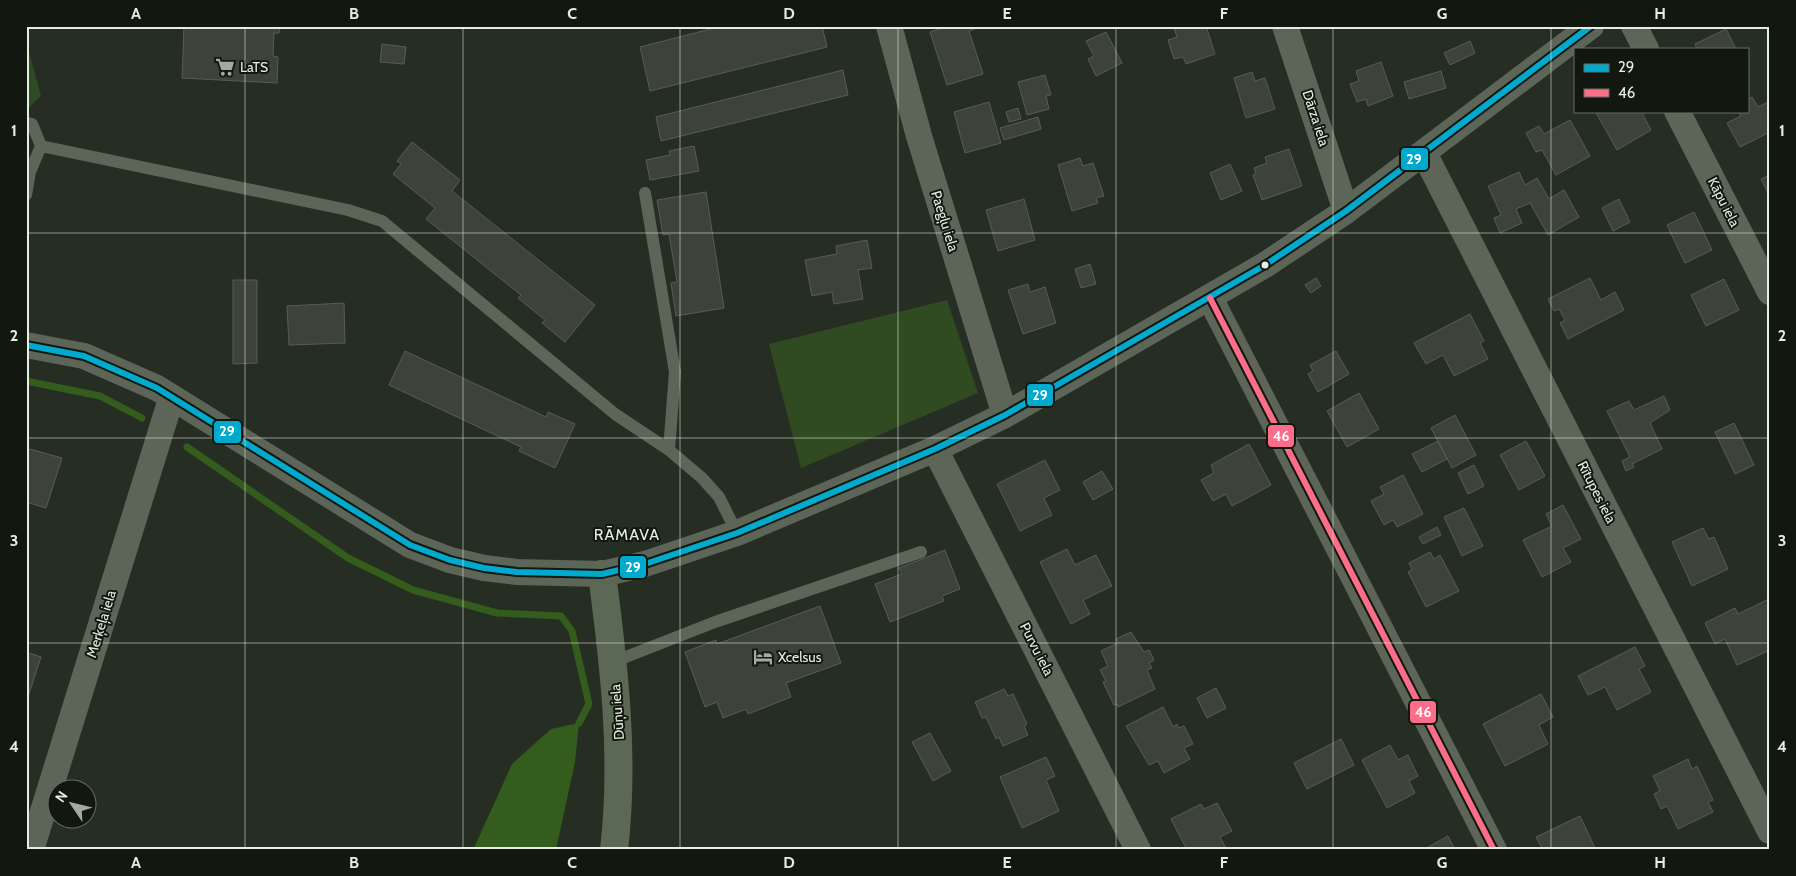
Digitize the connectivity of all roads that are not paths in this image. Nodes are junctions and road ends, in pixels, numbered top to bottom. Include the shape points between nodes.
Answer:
1 (889, 26) edge
2 (1285, 26) edge
3 (1591, 26) edge
4 (1634, 26) edge
5 (1645, 48) edge
6 (1678, 112) edge
7 (26, 123) edge
8 (41, 146) junction
9 (1424, 153) junction
10 (645, 193) dead end
11 (26, 195) edge
12 (1346, 211) junction
13 (1770, 292) edge
14 (1210, 298) junction
15 (26, 345) edge
16 (171, 399) junction
17 (1005, 415) junction
18 (935, 449) junction
19 (669, 450) junction
20 (737, 534) junction
21 (921, 552) dead end
22 (602, 574) junction
23 (613, 662) junction
24 (1770, 831) edge
25 (31, 850) edge
26 (614, 850) edge
27 (1138, 850) edge
28 (1494, 850) edge

1 - 17 street, Paegļu iela via 919,136
2 - 12 street, Dārza iela
3 - 9 street
4 - 5 street
6 - 13 street, Kāpu iela
7 - 8 lane via 32,124
8 - 11 lane via 30,172
8 - 19 lane via 348,210 382,221 615,414
9 - 12 street
9 - 24 street, Rītupes iela
10 - 19 lane via 675,372
12 - 14 street
14 - 17 street
14 - 28 street
15 - 16 street via 84,356 157,388
16 - 22 street via 410,545 484,568
16 - 25 street, Merķeļa iela
17 - 18 street
18 - 20 street
18 - 27 street, Purvu iela
19 - 20 lane via 719,497
20 - 22 street via 645,564
21 - 23 lane via 714,618
22 - 23 main road, Dūņu iela
23 - 26 main road, Dūņu iela via 620,753

